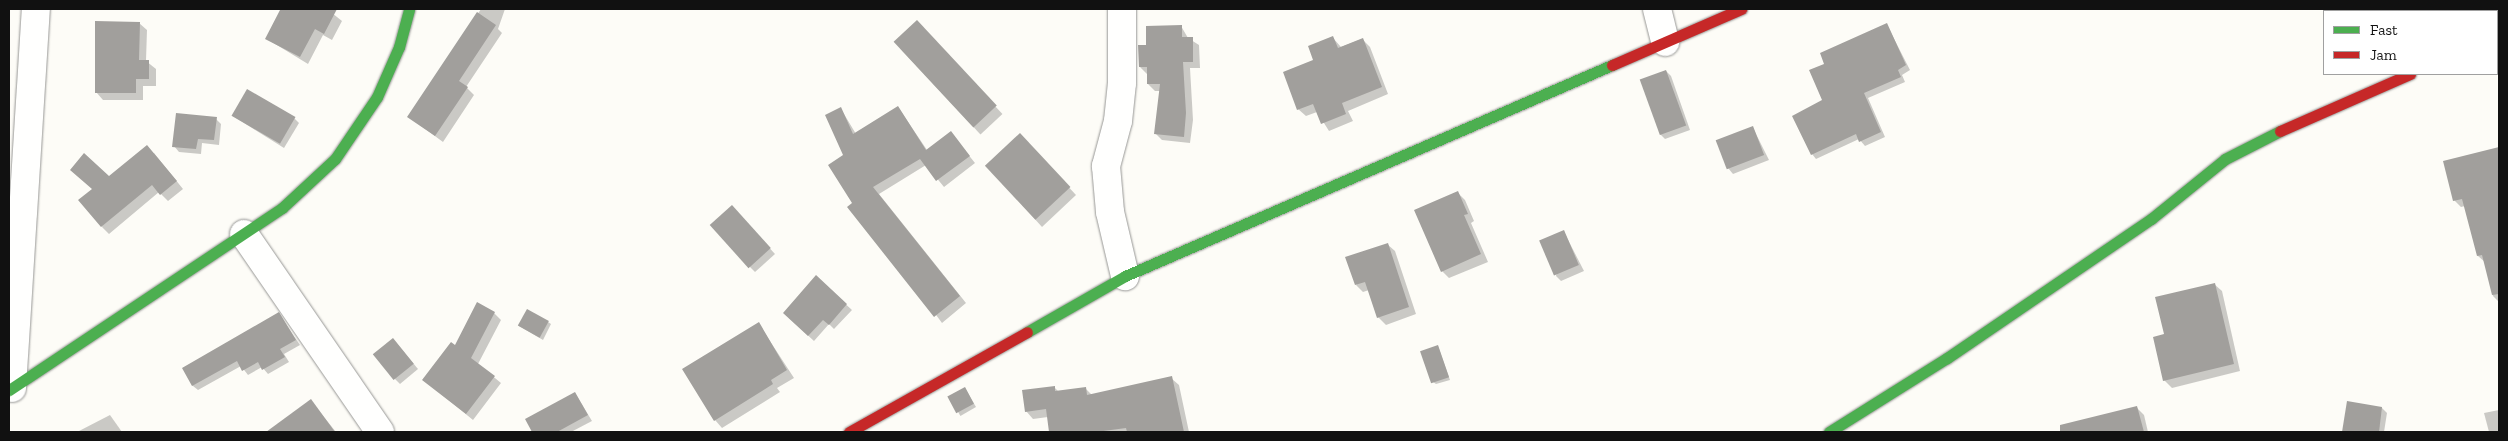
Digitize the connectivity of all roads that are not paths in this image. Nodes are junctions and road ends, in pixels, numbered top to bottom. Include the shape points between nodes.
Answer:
1 (36, 9) edge
2 (409, 9) edge
3 (1122, 9) edge
4 (1657, 9) edge
5 (1741, 9) edge
6 (1665, 42) junction
7 (2408, 75) edge
8 (244, 234) junction
9 (1126, 276) junction
10 (10, 389) edge
11 (380, 432) edge
12 (849, 432) edge
13 (1829, 432) edge

1 - 10 street
2 - 8 street via 399,47 377,97 335,159 282,208
3 - 9 street via 1122,83 1118,121 1106,166 1110,212
4 - 6 street
5 - 6 street
6 - 9 street
7 - 13 street via 2282,130 2225,159 2151,219 1947,358
8 - 10 street
8 - 11 street
9 - 12 street

